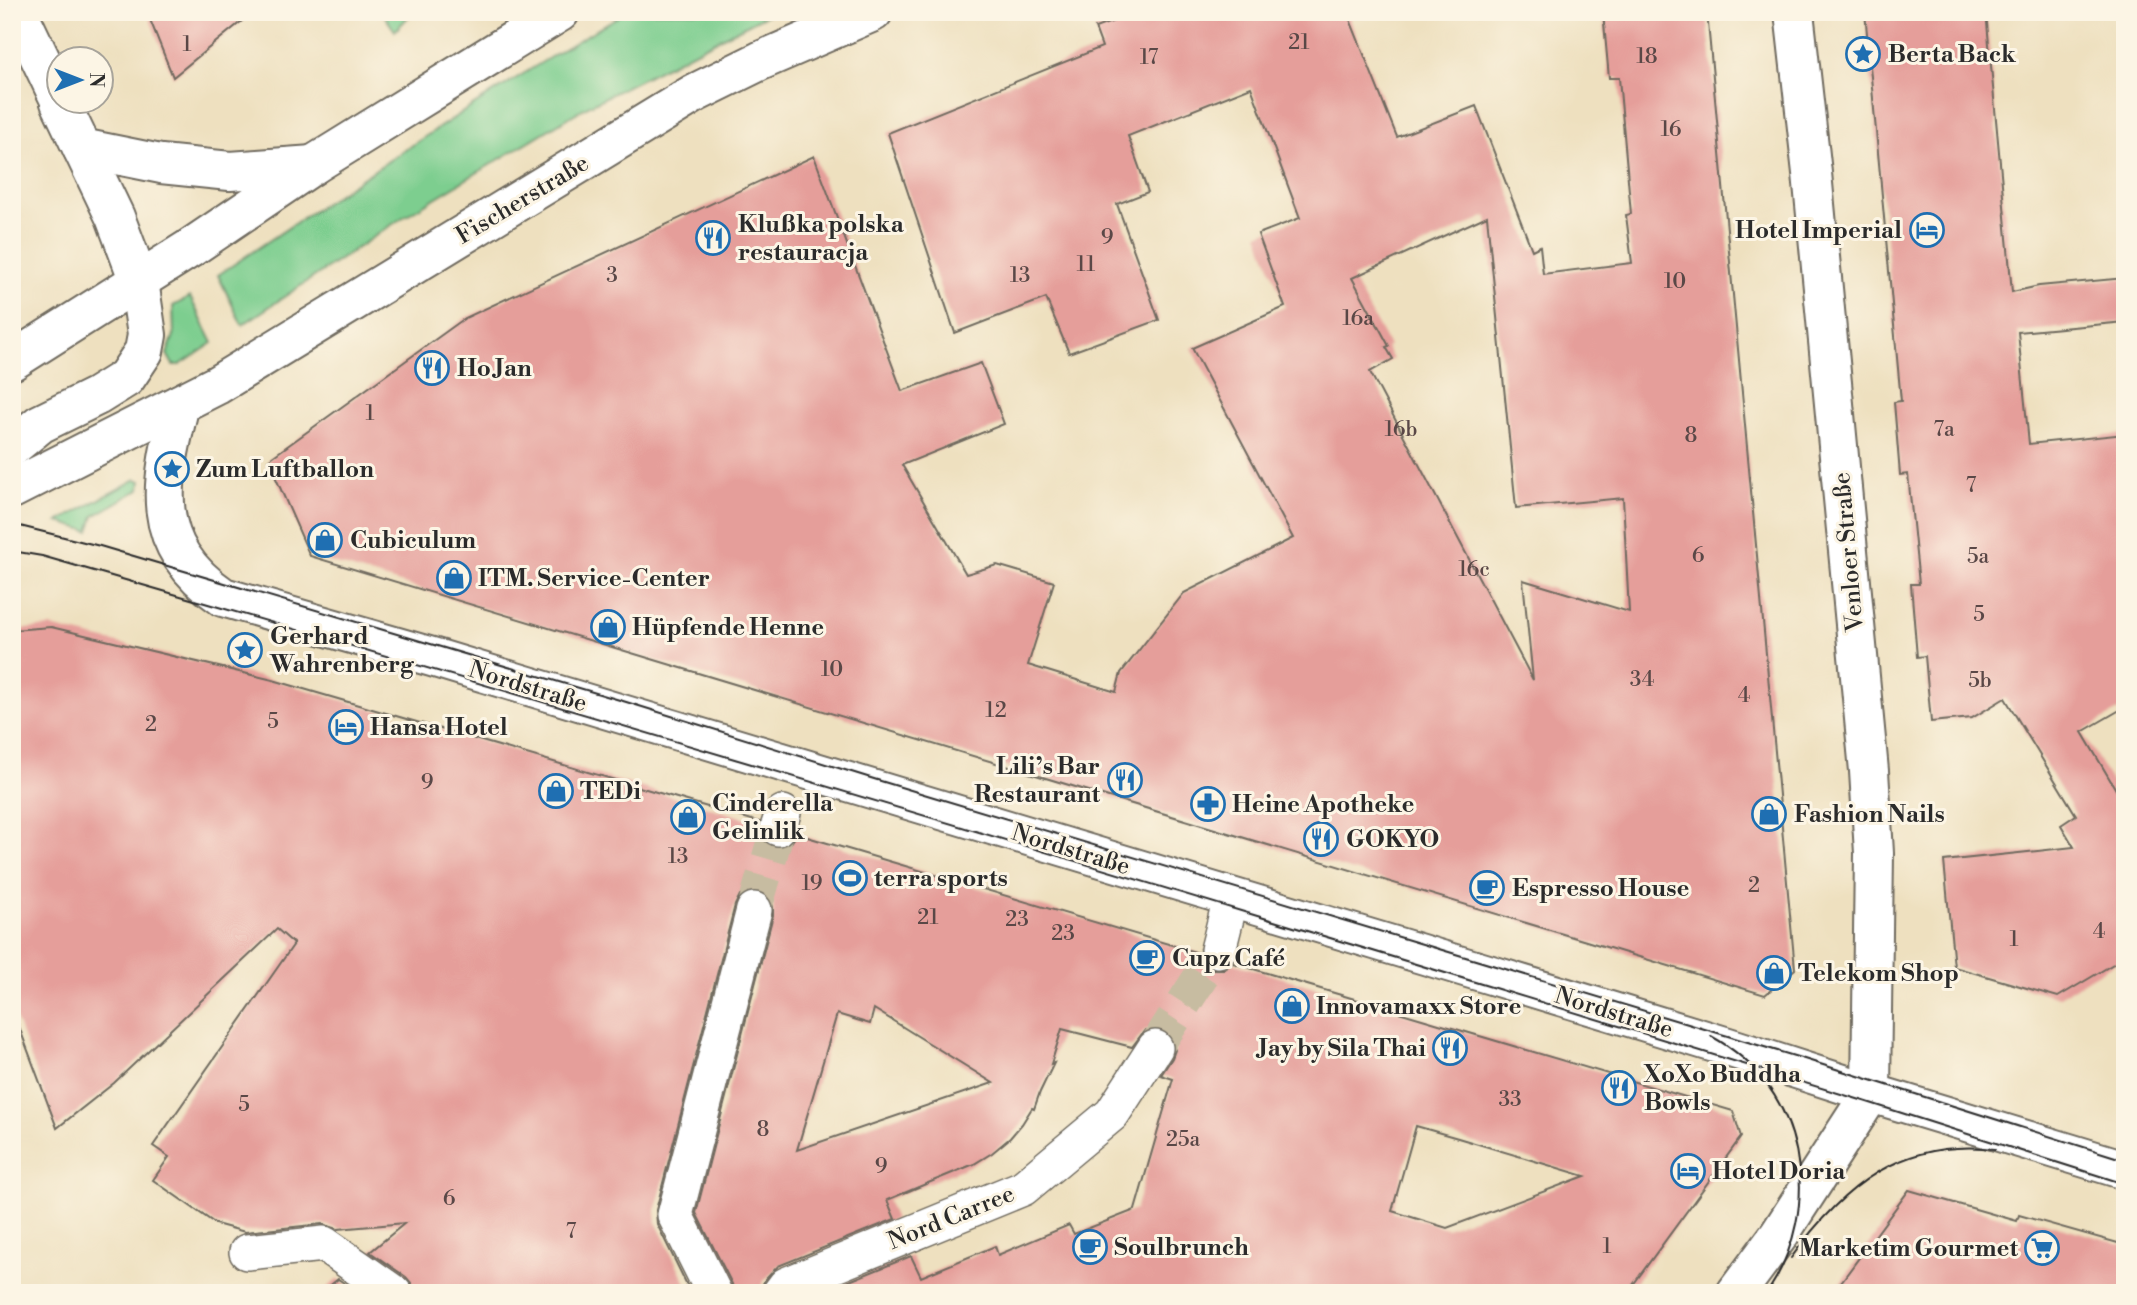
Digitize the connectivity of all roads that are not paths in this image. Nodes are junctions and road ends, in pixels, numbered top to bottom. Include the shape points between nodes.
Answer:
1 (18, 12) edge
2 (560, 12) edge
3 (873, 12) edge
4 (1794, 12) edge
5 (46, 71) edge
6 (67, 116) edge
7 (82, 148) junction
8 (313, 165) junction
9 (139, 281) junction
10 (12, 361) edge
11 (180, 404) junction
12 (12, 447) edge
13 (12, 489) edge
14 (1231, 898) junction
15 (754, 910) tunnel mouth
16 (1218, 950) tunnel mouth
17 (1155, 1048) tunnel mouth
18 (1871, 1093) junction
19 (2125, 1170) edge
20 (247, 1252) dead end
21 (394, 1293) edge
22 (714, 1293) edge
23 (780, 1293) edge
24 (1736, 1293) edge

1 - 5 street
2 - 8 street
3 - 11 street, Fischerstraße via 695,93
4 - 18 street, Venloer Straße via 1869,771 1874,853
6 - 7 street
7 - 8 street via 161,164 230,171
7 - 9 street
8 - 9 street
9 - 10 street
9 - 12 street via 147,335 144,351 126,378 40,424
11 - 13 street, Fischerstraße
11 - 14 street, Nordstraße via 166,459 164,518 188,566 223,597
14 - 16 street
14 - 18 street, Nordstraße
15 - 22 street via 675,1215
17 - 23 street, Nord Carree via 1112,1114 1023,1188 786,1285
18 - 19 street, Nordstraße
18 - 24 street
20 - 21 street via 324,1244

